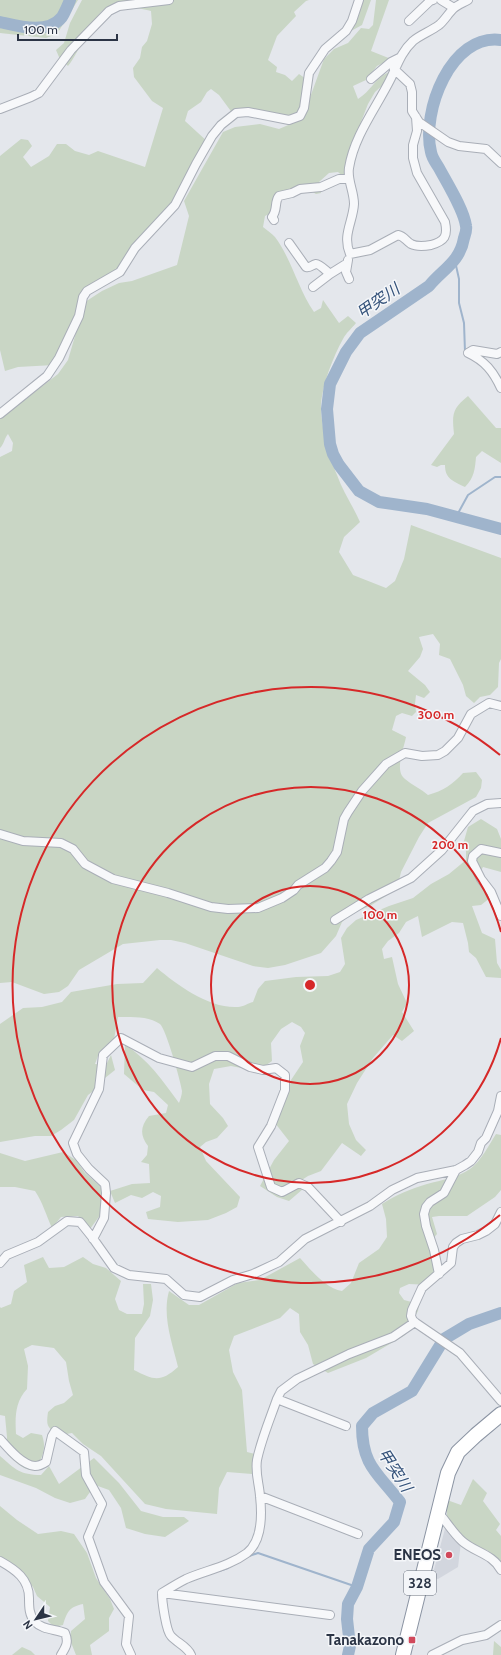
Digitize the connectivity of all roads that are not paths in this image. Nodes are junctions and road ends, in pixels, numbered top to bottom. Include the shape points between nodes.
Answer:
1 (170, 0) edge
2 (359, 0) edge
3 (433, 0) edge
4 (440, 0) edge
5 (468, 0) edge
6 (454, 8) junction
7 (409, 21) dead end
8 (399, 58) junction
9 (394, 70) junction
10 (371, 79) dead end
11 (0, 109) edge
12 (418, 120) junction
13 (501, 163) edge
14 (349, 179) junction
15 (274, 220) dead end
16 (288, 243) dead end
17 (350, 254) junction
18 (346, 264) junction
19 (330, 274) junction
20 (349, 280) dead end
21 (313, 287) dead end
22 (501, 352) edge
23 (501, 388) edge
24 (0, 414) edge
25 (501, 706) edge
26 (501, 803) edge
27 (0, 834) edge
28 (501, 853) edge
29 (501, 916) edge
30 (335, 920) dead end
31 (501, 1096) edge
32 (456, 1170) junction
33 (501, 1212) edge
34 (341, 1222) junction
35 (93, 1238) junction
36 (0, 1262) edge
37 (439, 1274) junction
38 (415, 1322) junction
39 (277, 1399) junction
40 (501, 1401) edge
41 (501, 1414) edge
42 (346, 1426) dead end
43 (0, 1439) edge
44 (260, 1496) junction
45 (438, 1512) junction
46 (358, 1534) dead end
47 (0, 1561) edge
48 (501, 1570) edge
49 (162, 1593) junction
50 (330, 1615) dead end
51 (501, 1625) edge
52 (61, 1655) edge
53 (131, 1655) edge
54 (191, 1655) edge
55 (403, 1655) edge
56 (432, 1655) edge

1 - 11 street via 119,6 109,11 71,50 39,92
2 - 24 street via 346,31 325,48 310,73 304,108 300,116 289,120 248,112 236,113 221,125 212,136 175,205 135,248 120,272 87,291 79,316 59,358 46,376
3 - 7 street
4 - 6 street
5 - 6 street
6 - 8 street via 440,24 412,42
8 - 9 street
8 - 10 street
9 - 12 street via 410,84 412,111
9 - 14 street via 356,146 349,167
12 - 13 street via 448,142 486,149
12 - 17 street via 413,145 417,173 445,222 447,230 443,239 425,246 410,243 398,235 370,250
14 - 15 street via 339,179 321,187 300,189 280,196 272,217
14 - 17 street via 354,202 347,236
16 - 19 street via 306,267 316,264
17 - 18 street
18 - 19 street
18 - 20 street
19 - 21 street
22 - 23 street via 497,354 473,350 468,353 482,361 494,373
25 - 27 street via 489,703 471,714 458,738 446,752 422,756 405,754 386,764 362,791 344,819 337,852 331,862 282,898 258,908 211,907 113,879 85,864 73,849 61,843 23,841
26 - 30 street via 487,804 473,811 442,850 411,878
28 - 29 street via 481,849 473,856 472,861 491,892
31 - 32 street via 498,1111 478,1152
32 - 34 street via 417,1178 392,1190
32 - 37 street via 444,1192 430,1202 424,1214
33 - 37 street via 495,1224 486,1231 456,1243 451,1263
34 - 35 street via 305,1239 279,1262 233,1280 200,1298 184,1295 166,1279 123,1274 114,1268
34 - 35 street via 308,1187 300,1183 282,1192 271,1187 258,1147 271,1126 285,1090 285,1074 276,1068 263,1070 250,1067 228,1056 214,1056 192,1067 159,1058 121,1038 103,1055 98,1089 73,1143 77,1154 88,1169 105,1184 104,1218
35 - 36 street via 80,1222 67,1221 38,1242 7,1255
37 - 38 street via 419,1293 411,1316
38 - 39 street via 393,1337 348,1354 297,1379 281,1391
38 - 40 street via 460,1353
39 - 42 street
39 - 44 street via 257,1459 255,1472
41 - 45 highway, 328 via 458,1452 448,1473
43 - 53 street via 25,1462 34,1466 46,1462 55,1431 84,1452 86,1475 102,1504 88,1537 104,1582 129,1616 126,1644
44 - 46 street
44 - 49 street via 260,1531 248,1552 233,1562 185,1579
45 - 48 street via 461,1541 487,1556 499,1565
45 - 55 highway, 328
47 - 52 street via 23,1576 29,1594 29,1612 36,1623 65,1633 68,1640
49 - 50 street
49 - 54 street via 169,1634
51 - 56 street via 486,1635 462,1640

